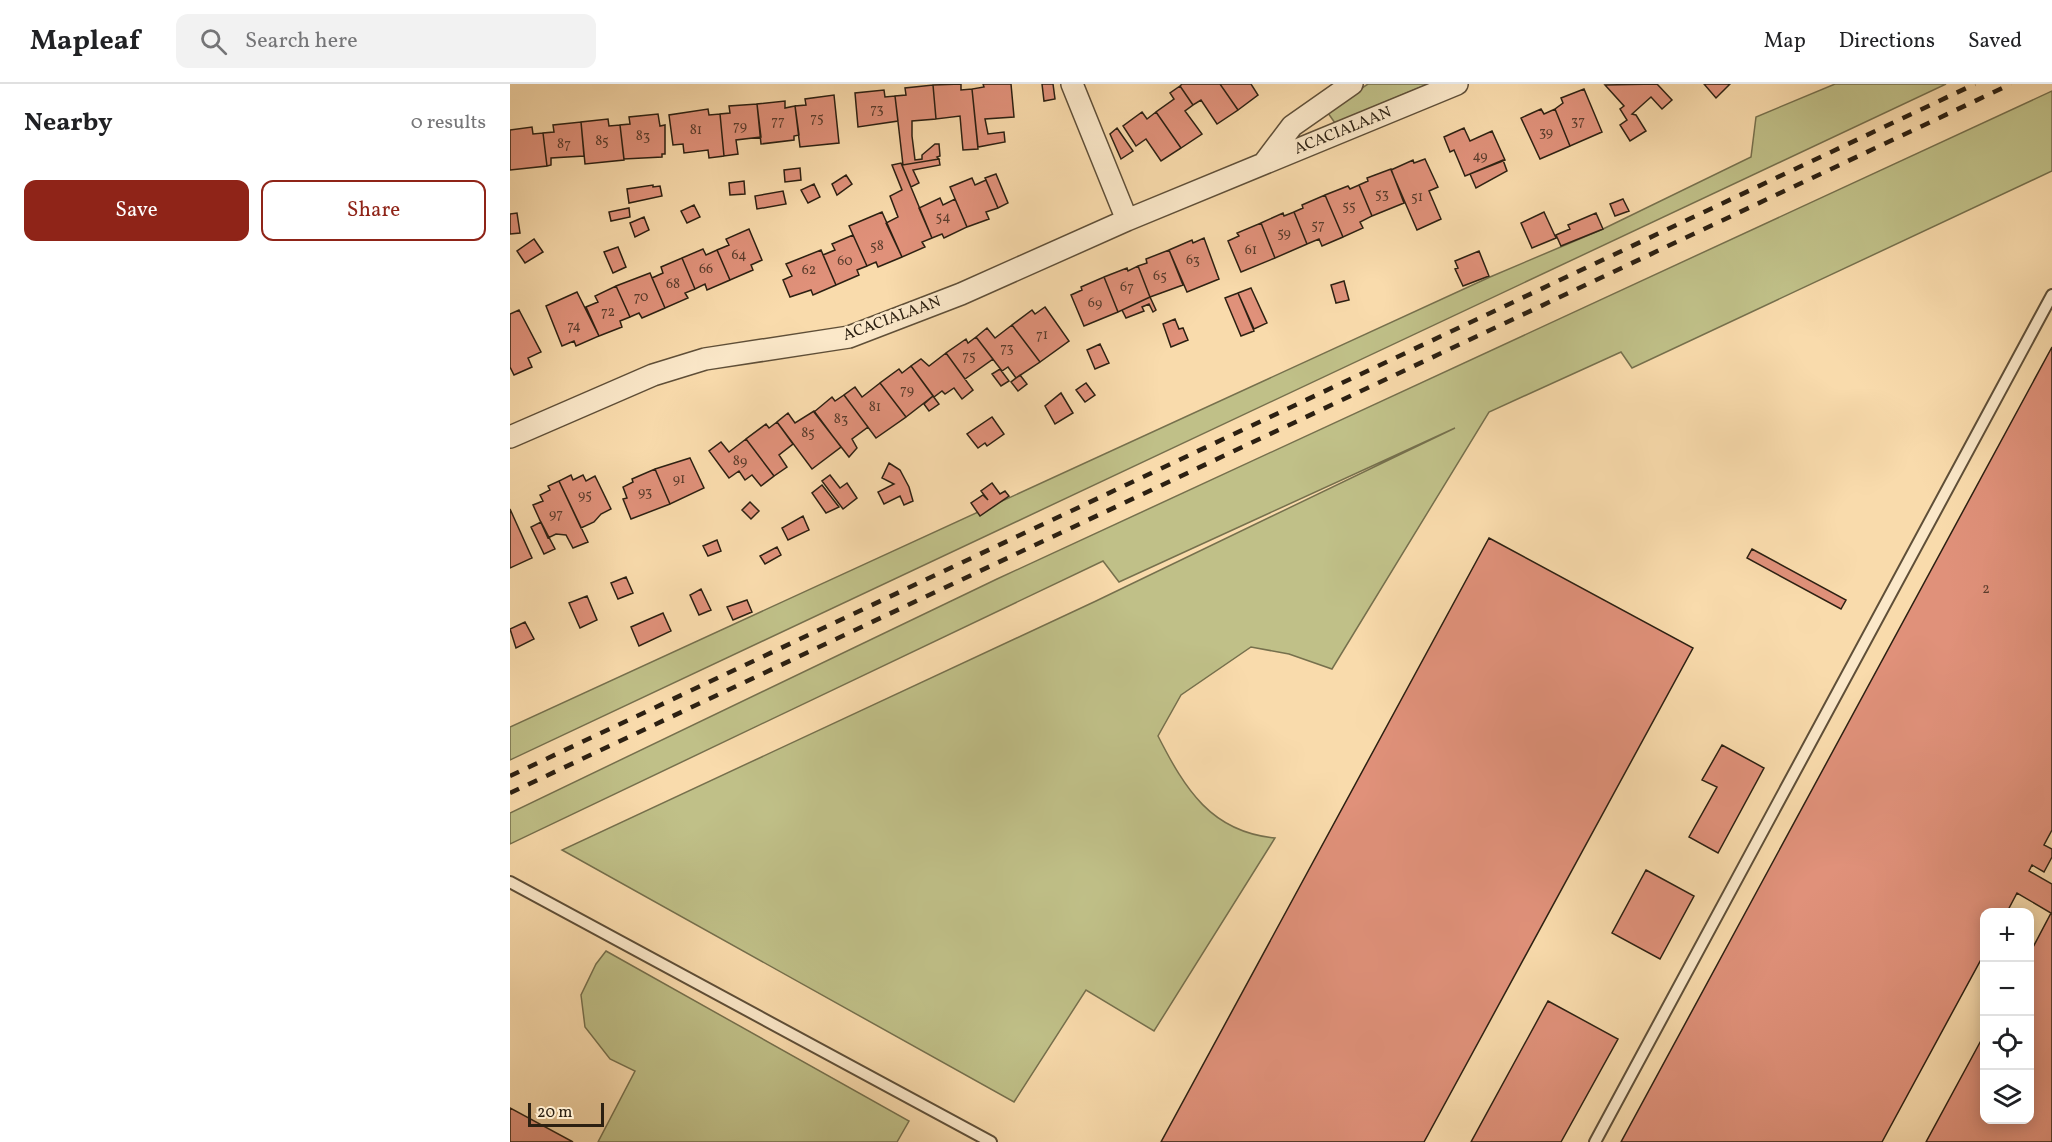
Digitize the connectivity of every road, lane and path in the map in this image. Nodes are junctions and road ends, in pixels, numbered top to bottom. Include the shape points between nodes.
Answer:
1 (1072, 84) edge
2 (1352, 84) edge
3 (1457, 84) edge
4 (1263, 164) junction
5 (1127, 220) junction
6 (2052, 295) edge
7 (510, 438) edge
8 (510, 882) edge
9 (991, 1142) edge
10 (1595, 1142) edge

1 - 5 street
2 - 4 street, ACACIALAAN via 1292,126
3 - 4 street, ACACIALAAN
4 - 5 street, ACACIALAAN
5 - 7 street, ACACIALAAN via 961,294 849,337 705,359 652,375
6 - 10 lane
8 - 9 lane

